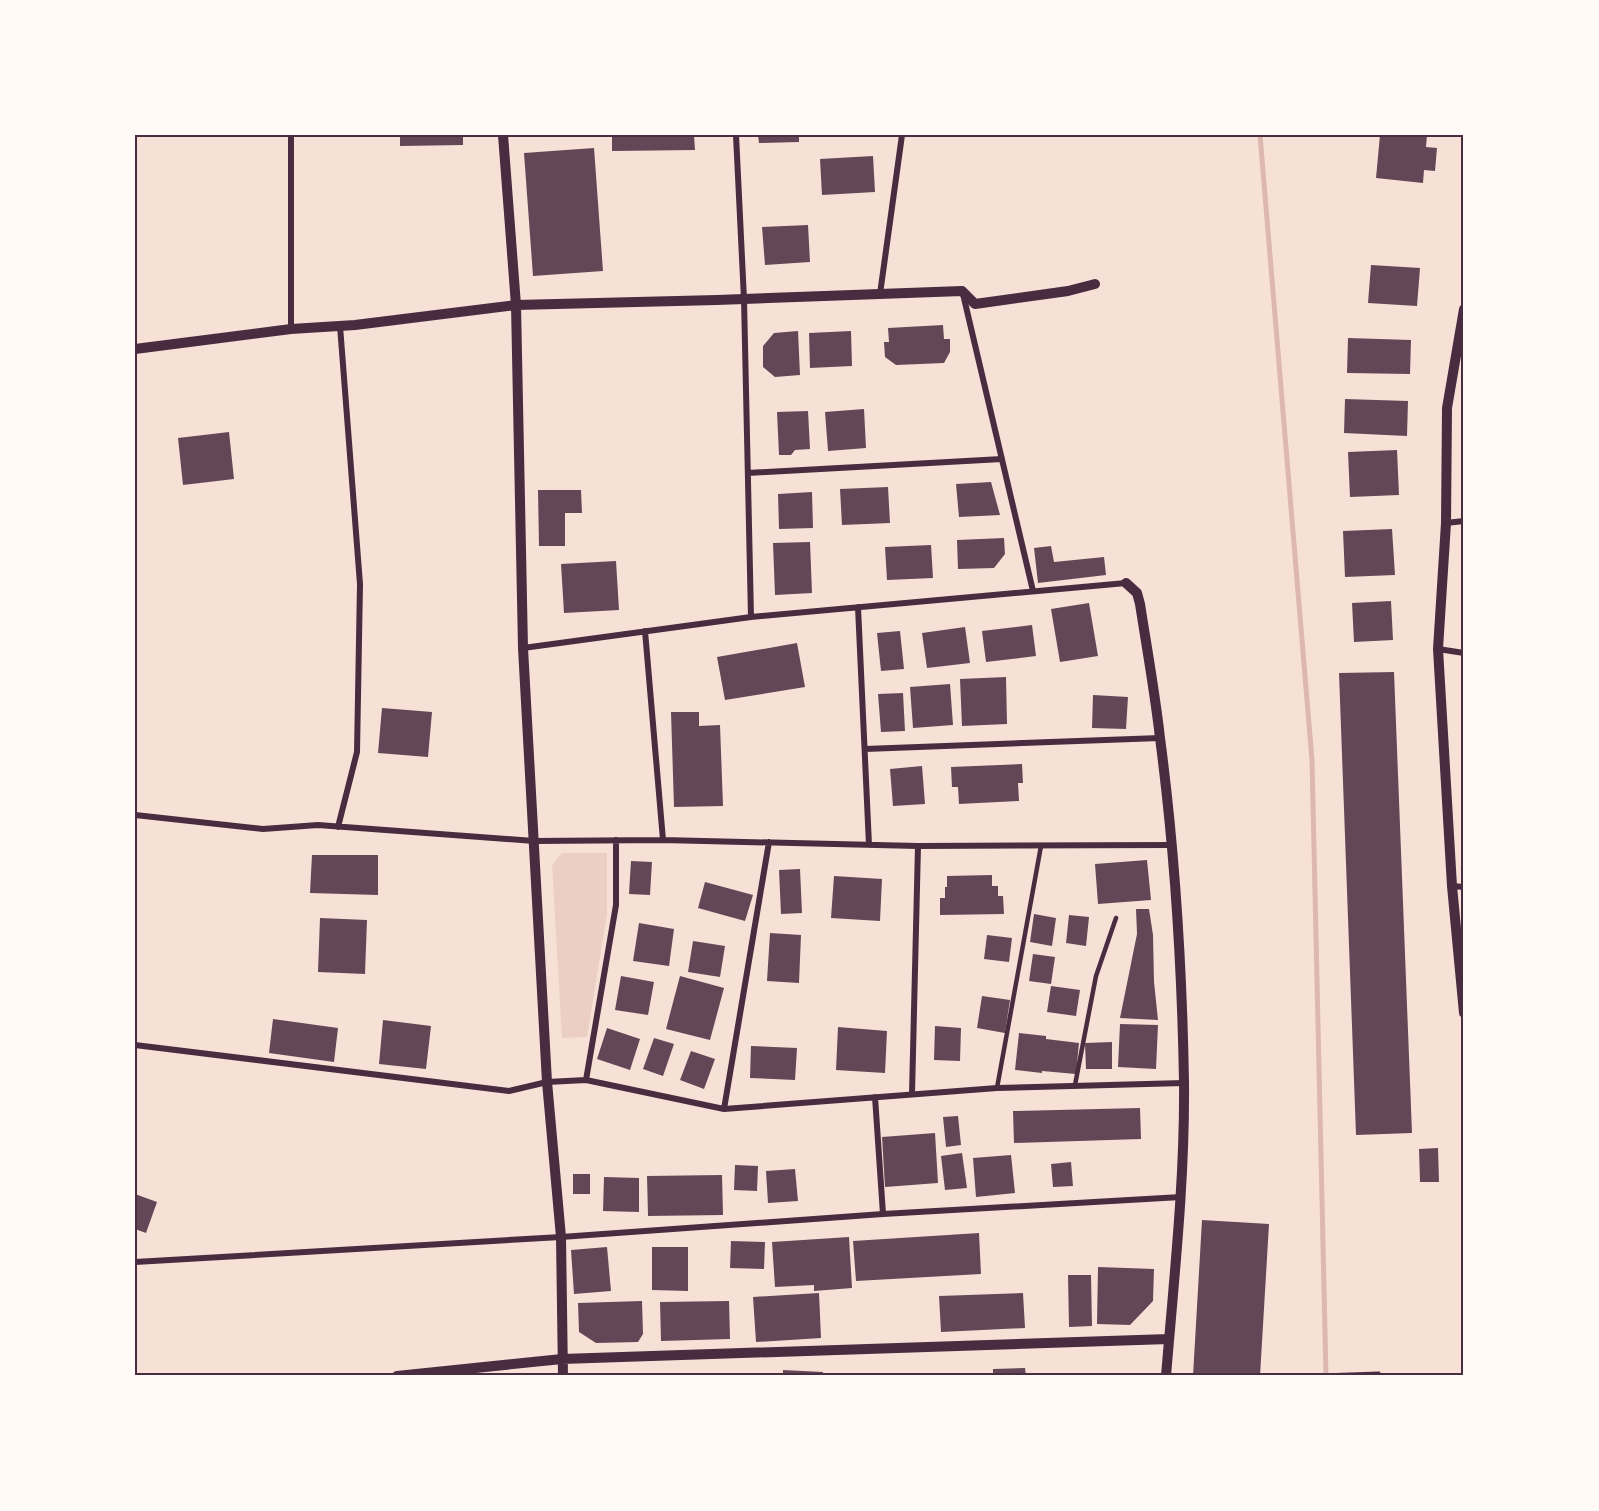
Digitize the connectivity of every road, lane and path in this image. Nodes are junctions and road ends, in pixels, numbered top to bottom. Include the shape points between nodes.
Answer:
1 (291, 135) edge
2 (503, 135) edge
3 (736, 135) edge
4 (902, 135) edge
5 (1095, 284) dead end
6 (962, 291) junction
7 (880, 294) junction
8 (744, 299) junction
9 (516, 305) junction
10 (1464, 309) edge
11 (340, 326) junction
12 (291, 329) junction
13 (135, 349) edge
14 (1002, 459) junction
15 (748, 473) junction
16 (1464, 521) edge
17 (1446, 523) junction
18 (1126, 583) joint
19 (1033, 591) junction
20 (858, 607) junction
21 (751, 617) junction
22 (645, 631) junction
23 (523, 648) junction
24 (1438, 649) junction
25 (1464, 653) edge
26 (1160, 738) junction
27 (865, 749) junction
28 (135, 815) edge
29 (338, 827) junction
30 (616, 840) junction
31 (663, 840) junction
32 (534, 841) junction
33 (769, 842) junction
34 (868, 845) junction
35 (1172, 845) junction
36 (918, 846) junction
37 (1041, 846) junction
38 (1452, 886) junction
39 (1464, 888) edge
40 (1116, 918) dead end
41 (1464, 1013) edge
42 (137, 1045) edge
43 (135, 1053) edge
44 (586, 1080) junction
45 (547, 1082) junction
46 (1184, 1083) junction
47 (1075, 1085) junction
48 (998, 1088) junction
49 (912, 1094) junction
50 (875, 1096) junction
51 (724, 1109) junction
52 (1181, 1197) junction
53 (883, 1214) junction
54 (561, 1237) junction
55 (135, 1262) edge
56 (1169, 1339) junction
57 (562, 1359) junction
58 (397, 1376) edge
59 (563, 1376) edge
60 (1166, 1376) edge
61 (1292, 1376) edge
62 (1379, 1376) edge

1 - 12 street
2 - 9 street
3 - 8 street
4 - 7 street
5 - 6 street via 975,304
6 - 7 street
6 - 14 street
7 - 8 street
8 - 9 street
8 - 15 street
9 - 11 street
9 - 23 street
10 - 17 street via 1447,408
11 - 12 street
11 - 29 street via 360,584 357,752
12 - 13 street
14 - 15 street
14 - 19 street
15 - 21 street
16 - 17 street
17 - 24 street
18 - 19 street
18 - 26 street via 1137,593 1140,604
19 - 20 street
20 - 21 street
20 - 27 street
21 - 22 street
22 - 23 street
22 - 31 street
23 - 32 street
24 - 25 street
24 - 38 street
26 - 27 street
26 - 35 street
27 - 34 street
28 - 29 street via 262,829
29 - 32 street
30 - 31 street
30 - 32 street
30 - 44 street via 616,905
31 - 33 street
32 - 45 street
33 - 34 street
33 - 51 street
34 - 36 street
35 - 37 street
35 - 46 street
36 - 37 street
36 - 49 street
37 - 48 lane
38 - 39 street
38 - 41 street
40 - 47 lane via 1096,976
42 - 43 street
42 - 45 street via 509,1091
44 - 45 street
44 - 51 street
45 - 54 street
46 - 47 street
46 - 52 street
47 - 48 street
48 - 49 street
49 - 50 street
50 - 51 street
50 - 53 street
52 - 53 street
52 - 56 street
53 - 54 street
54 - 55 street
54 - 57 street
56 - 57 street
56 - 60 street
57 - 58 street
57 - 59 street
61 - 62 path

